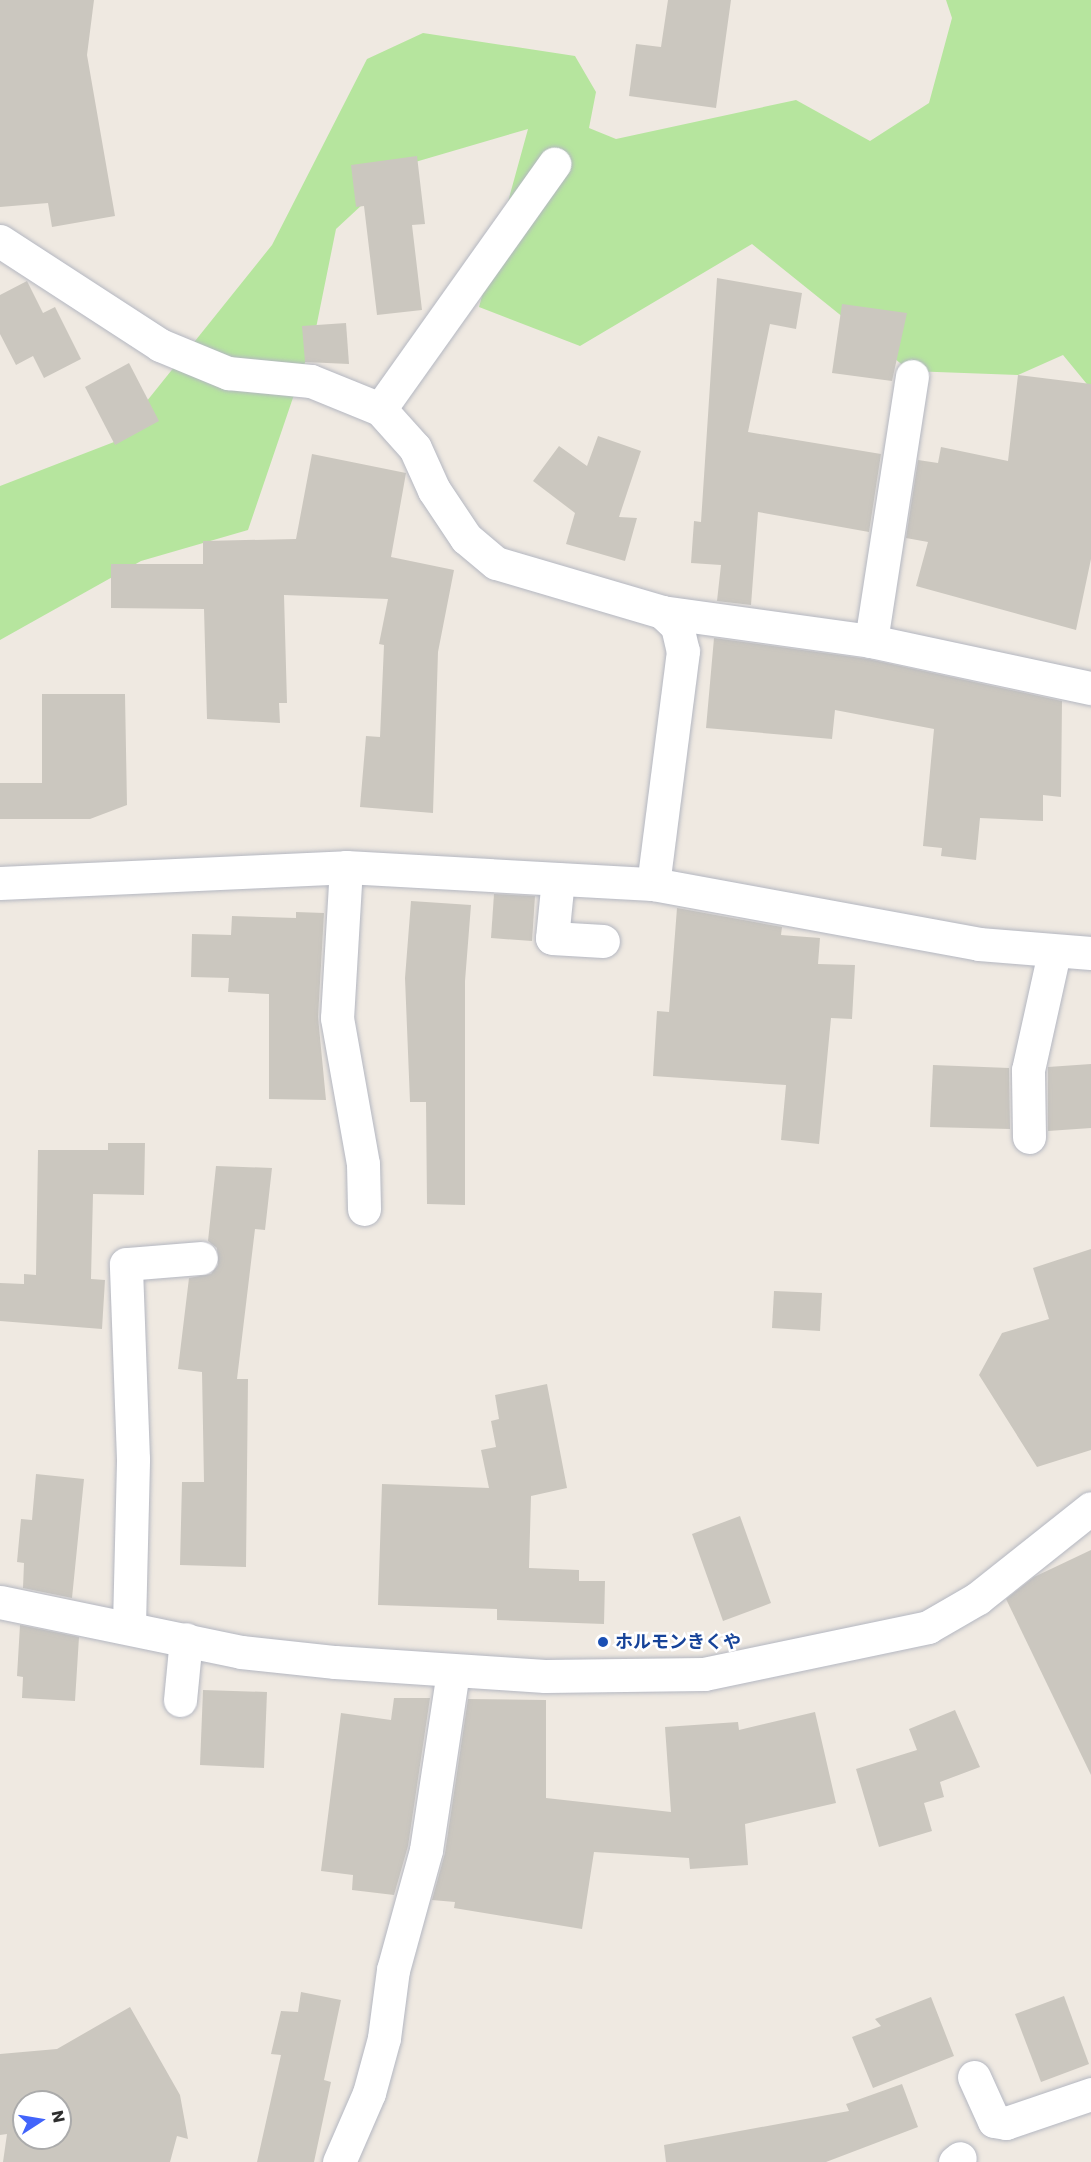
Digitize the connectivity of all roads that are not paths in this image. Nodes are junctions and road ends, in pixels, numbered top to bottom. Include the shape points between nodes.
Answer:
1 (554, 164) dead end
2 (0, 241) edge
3 (912, 376) dead end
4 (380, 409) junction
5 (662, 612) junction
6 (871, 641) junction
7 (1091, 688) edge
8 (346, 867) junction
9 (558, 879) junction
10 (0, 883) edge
11 (653, 884) junction
12 (603, 941) dead end
13 (1054, 953) junction
14 (1091, 953) edge
15 (1029, 1137) dead end
16 (364, 1209) dead end
17 (201, 1258) dead end
18 (1091, 1508) edge
19 (0, 1602) edge
20 (129, 1625) junction
21 (186, 1639) junction
22 (453, 1671) junction
23 (180, 1700) dead end
24 (974, 2077) dead end
25 (1091, 2094) edge
26 (339, 2162) edge

1 - 4 street
2 - 4 street via 160,345 228,373 311,381
3 - 6 street
4 - 5 street via 415,448 434,490 466,538 496,563
5 - 6 street
5 - 11 street via 677,626 683,651
6 - 7 street
8 - 9 street
8 - 10 street
8 - 16 street via 337,1018 363,1164
9 - 11 street
9 - 12 street via 552,938
11 - 13 street
13 - 14 street
13 - 15 street via 1028,1070
17 - 20 street via 126,1264 133,1459
18 - 22 street via 978,1598 928,1627 863,1644 704,1674
19 - 20 street
20 - 21 street
21 - 22 street via 241,1652
21 - 23 street
22 - 26 street via 426,1850 393,1970 384,2038 369,2093
24 - 25 street via 994,2121 1006,2123

